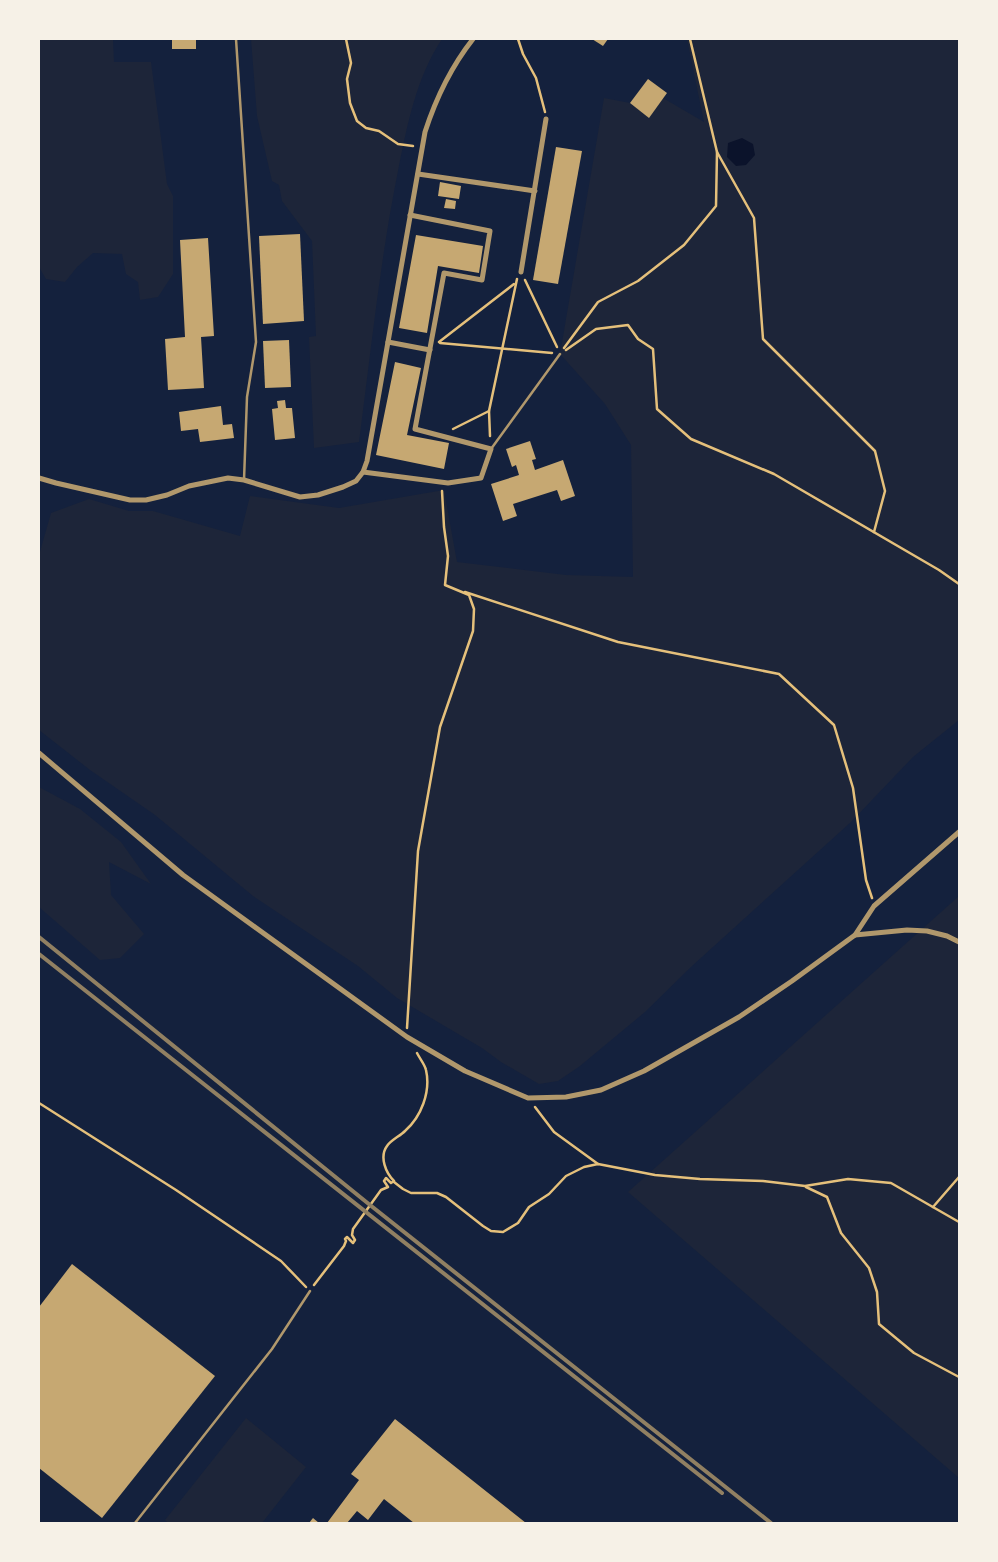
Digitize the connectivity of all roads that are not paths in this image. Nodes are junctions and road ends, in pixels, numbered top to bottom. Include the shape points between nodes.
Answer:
1 (236, 39) edge
2 (473, 39) edge
3 (546, 119) road end
4 (418, 174) junction
5 (535, 191) junction
6 (410, 215) junction
7 (521, 272) road end
8 (388, 342) junction
9 (430, 350) junction
10 (560, 354) road end
11 (491, 449) junction
12 (362, 472) junction
13 (39, 478) edge
14 (244, 480) junction
15 (39, 753) edge
16 (959, 832) edge
17 (855, 935) junction
18 (959, 942) edge
19 (310, 1291) road end
20 (135, 1523) edge

1 - 14 lane via 256,342 247,397
2 - 4 street via 441,89 425,132
3 - 5 street
4 - 5 street
4 - 6 street
5 - 7 street
6 - 8 street
6 - 9 street via 490,231 482,280 444,273
8 - 9 street
8 - 12 street via 367,461
9 - 11 street via 415,429
10 - 11 lane
11 - 12 street via 481,478 442,482
12 - 14 street via 356,481 343,487 300,497
13 - 14 street via 130,500 167,495 228,478
15 - 17 street via 183,875 407,1037 465,1071 528,1098 566,1097 601,1090 644,1071 739,1016
16 - 17 street via 874,906
17 - 18 street via 927,931
19 - 20 lane via 272,1349

